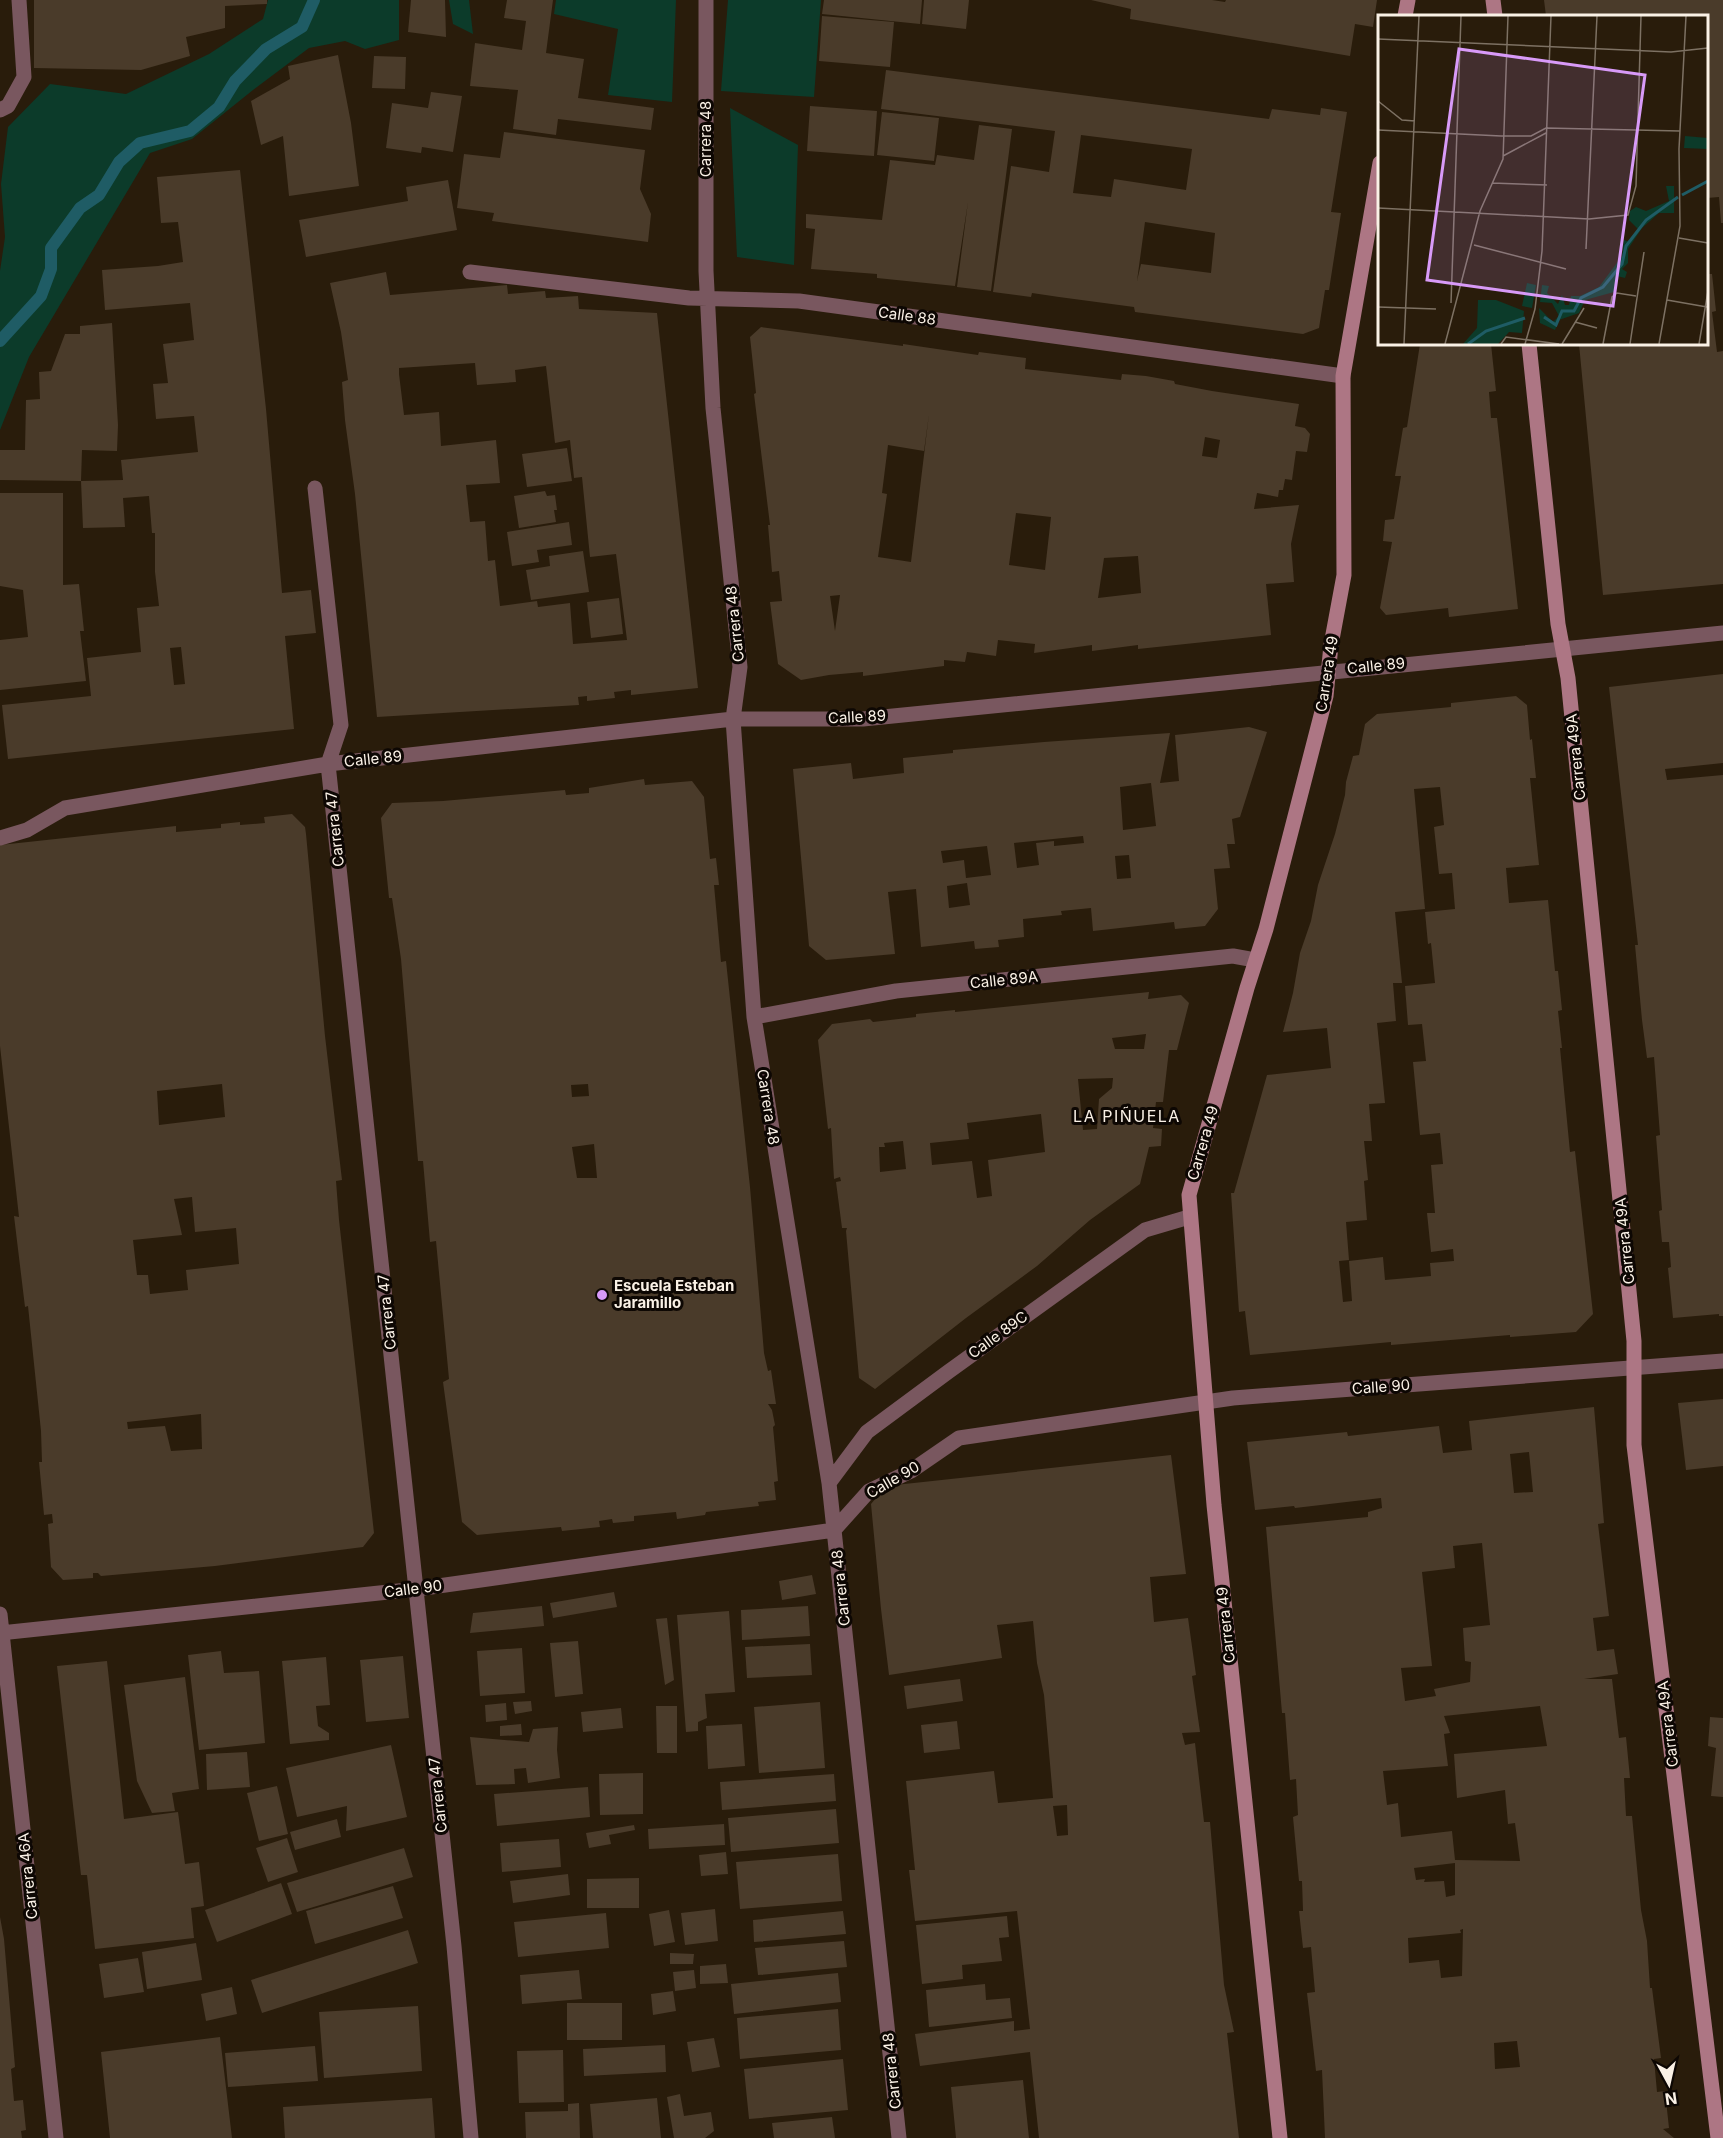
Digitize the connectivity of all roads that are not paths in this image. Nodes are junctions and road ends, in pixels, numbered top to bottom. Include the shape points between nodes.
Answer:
1 (19, 0) edge
2 (706, 0) edge
3 (1408, 0) edge
4 (1493, 0) edge
5 (1405, 15) edge
6 (1495, 15) edge
7 (0, 110) edge
8 (1378, 175) edge
9 (470, 272) dead end
10 (708, 299) junction
11 (1529, 345) edge
12 (1343, 376) junction
13 (315, 488) dead end
14 (1723, 633) edge
15 (1564, 649) junction
16 (1329, 671) junction
17 (733, 719) junction
18 (328, 764) junction
19 (0, 838) edge
20 (1255, 960) junction
21 (754, 1017) junction
22 (1189, 1217) junction
23 (1723, 1361) edge
24 (1635, 1368) junction
25 (1206, 1403) junction
26 (829, 1483) junction
27 (834, 1530) junction
28 (417, 1589) junction
29 (0, 1614) edge
30 (1, 1632) edge
31 (56, 2138) edge
32 (471, 2138) edge
33 (899, 2138) edge
34 (1280, 2138) edge
35 (1719, 2138) edge

1 - 7 street via 24,77 8,106
2 - 10 street, Carrera 48
3 - 5 street
4 - 6 street
8 - 12 street, Carrera 49
9 - 10 street, Calle 88
10 - 12 street, Calle 88 via 799,301
10 - 17 street, Carrera 48 via 713,408 740,667
11 - 15 street, Carrera 49A via 1558,624
12 - 16 street, Carrera 49 via 1344,575
13 - 18 street, Carrera 47 via 341,726
14 - 15 street, Calle 89
15 - 16 street, Calle 89
15 - 24 street, Carrera 49A
16 - 17 street, Calle 89 via 863,719
16 - 20 street, Carrera 49 via 1275,896
17 - 18 street, Calle 89
17 - 21 street, Carrera 48
18 - 19 street, Calle 89 via 65,808 27,830
18 - 28 street, Carrera 47
20 - 21 street, Calle 89A via 1233,956 896,991
20 - 22 street, Carrera 49 via 1189,1195
21 - 26 street, Carrera 48
22 - 25 street, Carrera 49
22 - 26 street, Calle 89C via 1145,1230 948,1372 867,1432
23 - 24 street, Calle 90
24 - 25 street, Calle 90
24 - 35 street, Carrera 49A via 1634,1446
25 - 27 street, Calle 90 via 959,1438 912,1471 869,1491
25 - 34 street, Carrera 49
26 - 27 street, Carrera 48
27 - 28 street, Calle 90
27 - 33 street, Carrera 48
28 - 30 street, Calle 90
28 - 32 street, Carrera 47
29 - 30 street, Carrera 46A
30 - 31 street, Carrera 46A

